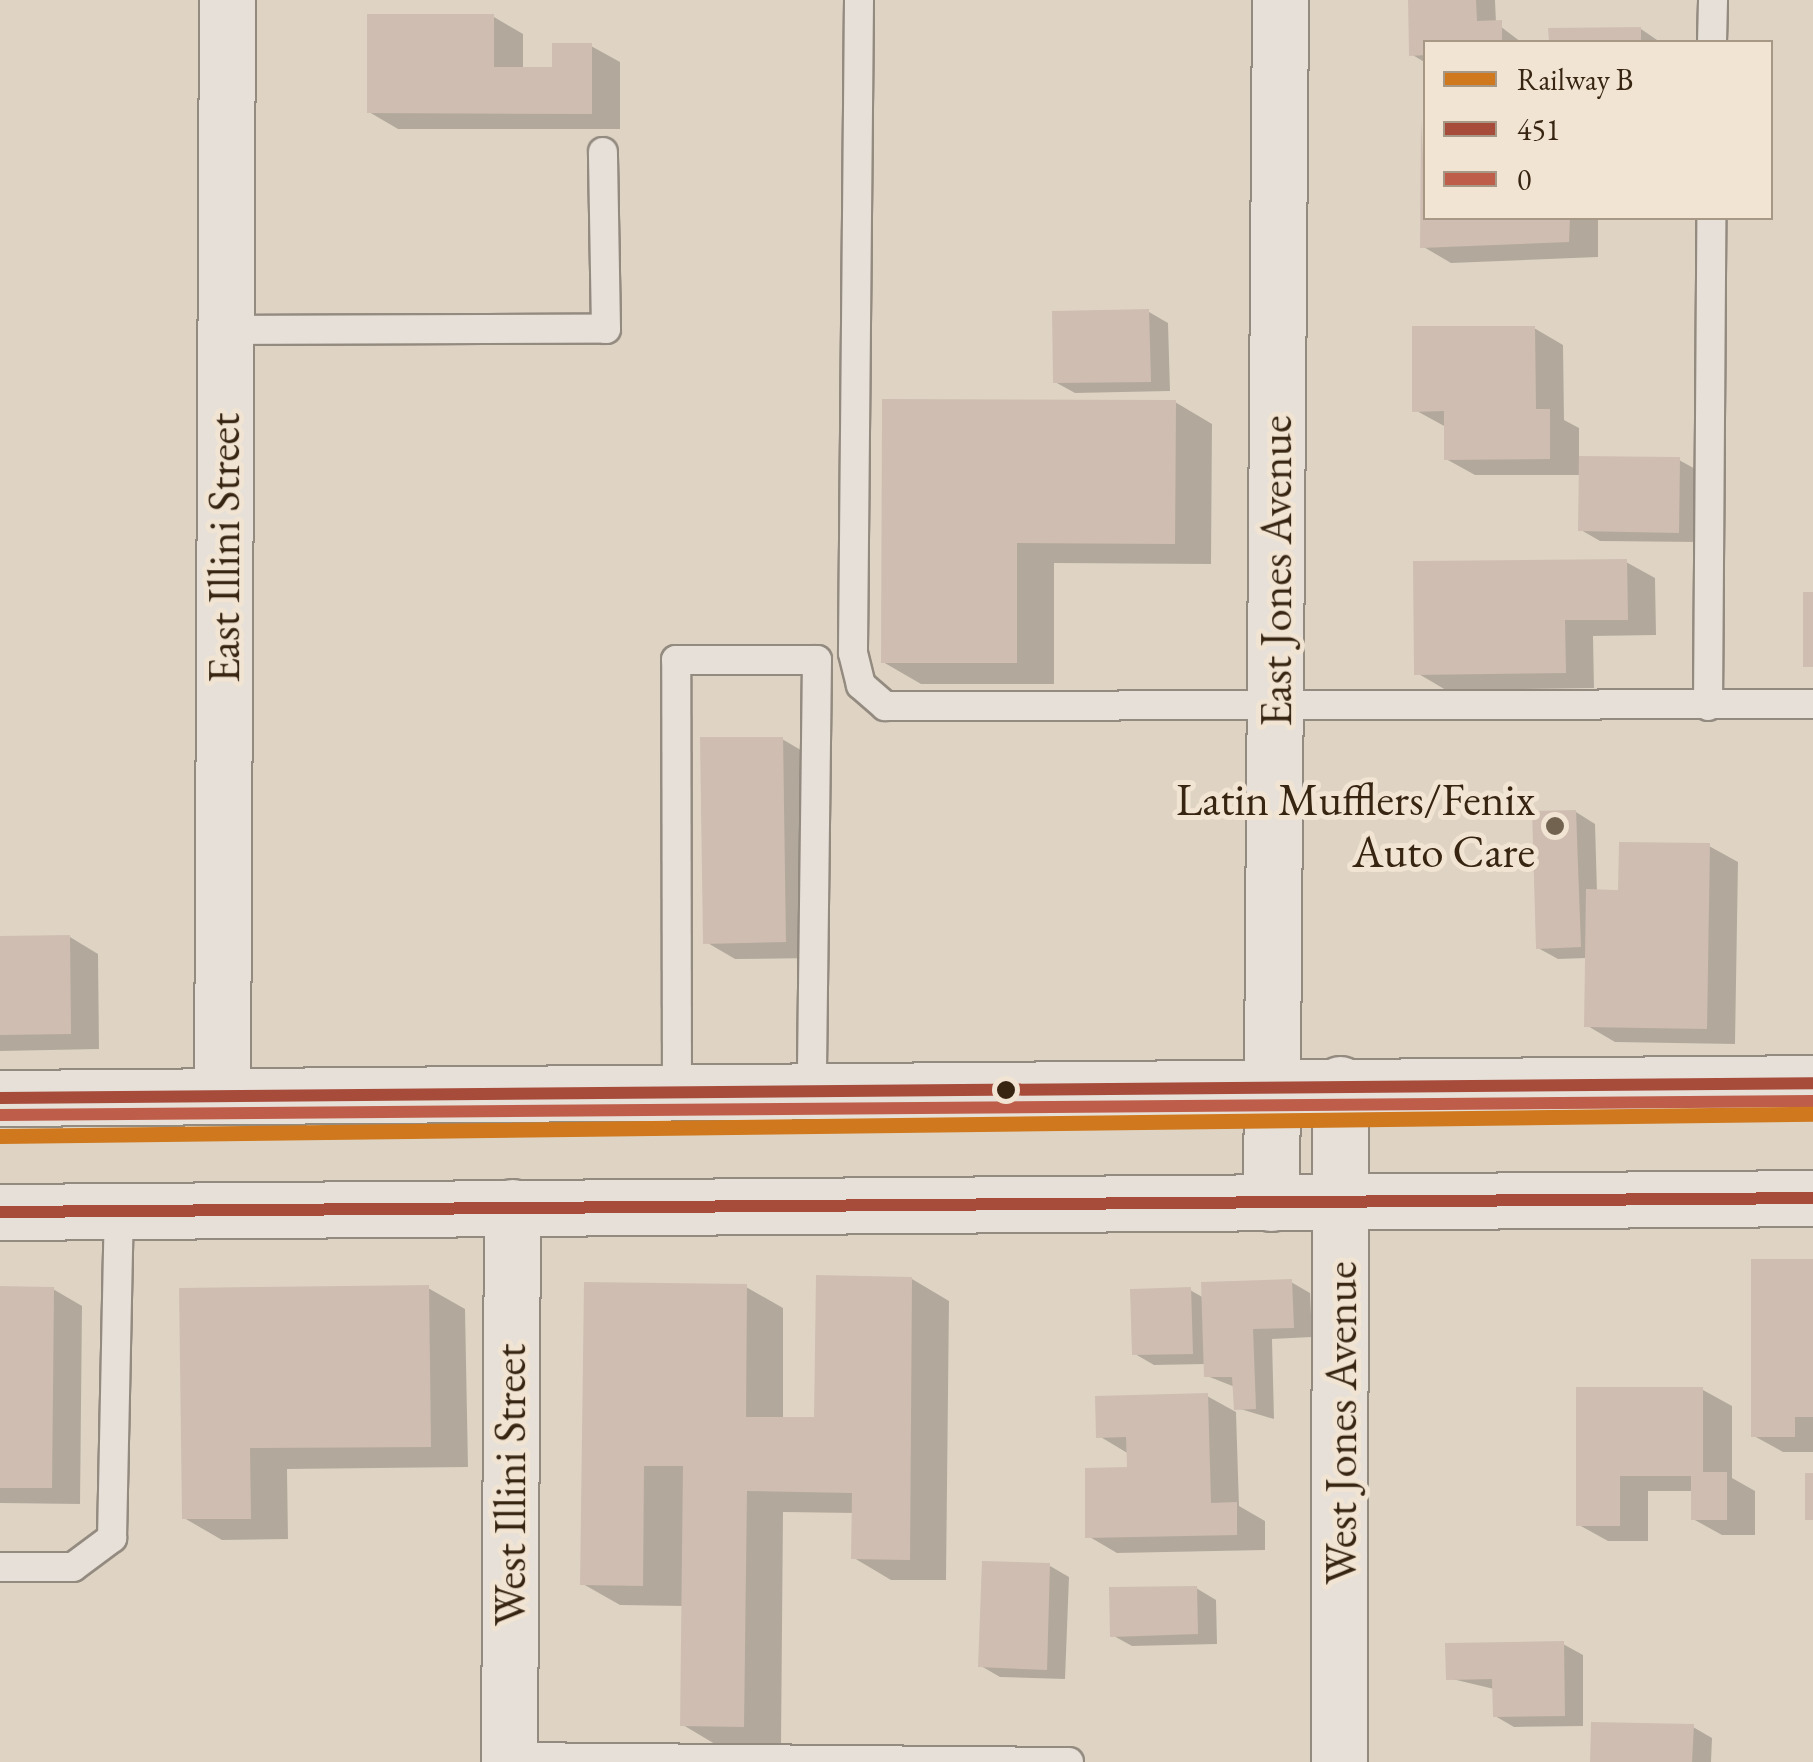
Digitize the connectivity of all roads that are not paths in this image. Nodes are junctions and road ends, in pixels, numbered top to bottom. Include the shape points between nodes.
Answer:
1 (226, 0) edge
2 (859, 0) edge
3 (1280, 0) edge
4 (1713, 0) edge
5 (1712, 40) edge
6 (602, 152) dead end
7 (1711, 220) edge
8 (225, 330) junction
9 (1813, 704) edge
10 (1708, 706) junction
11 (1275, 711) junction
12 (1813, 1083) edge
13 (1271, 1084) junction
14 (1340, 1084) junction
15 (812, 1090) junction
16 (677, 1091) junction
17 (222, 1096) junction
18 (0, 1098) edge
19 (1813, 1198) edge
20 (1271, 1203) junction
21 (1343, 1203) junction
22 (512, 1208) junction
23 (119, 1211) junction
24 (0, 1212) edge
25 (0, 1567) edge
26 (509, 1759) edge
27 (907, 1761) edge
28 (1069, 1762) edge
29 (1338, 1762) edge

1 - 8 main road, East Illini Street
2 - 11 lane via 853,653 861,685 886,706 932,712
3 - 11 main road, East Jones Avenue
4 - 5 lane
6 - 8 lane via 606,329
7 - 10 lane
8 - 17 main road, East Illini Street
9 - 10 lane
10 - 11 lane
11 - 13 main road, East Jones Avenue
12 - 14 main road
13 - 14 main road
13 - 15 main road
13 - 20 main road, East Jones Avenue
14 - 21 main road, West Jones Avenue
15 - 16 main road
15 - 16 lane via 817,660 676,660
16 - 17 main road
17 - 18 main road
19 - 21 main road
20 - 21 main road
20 - 22 main road
21 - 29 main road, West Jones Avenue
22 - 23 main road
22 - 26 main road, West Illini Street
23 - 24 main road
23 - 25 lane via 112,1538 73,1567
26 - 27 lane
27 - 28 lane

